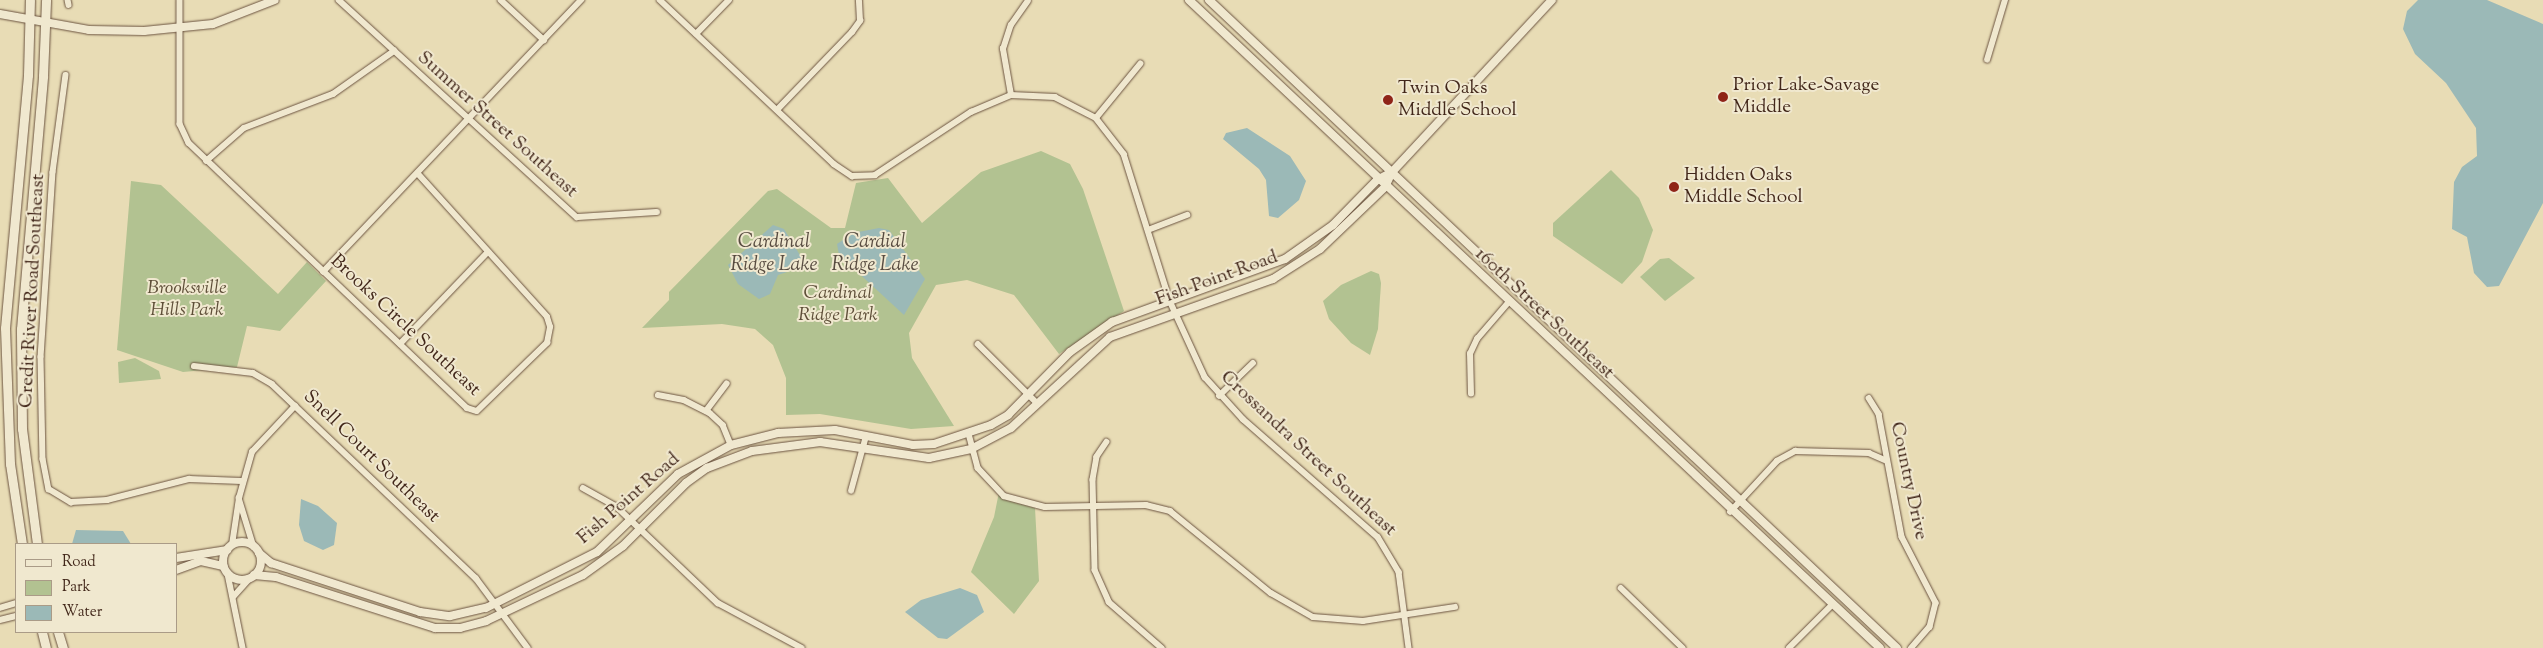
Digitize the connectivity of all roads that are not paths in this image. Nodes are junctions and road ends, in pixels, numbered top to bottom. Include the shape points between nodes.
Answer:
1 (30, 0) edge
2 (46, 0) edge
3 (180, 0) edge
4 (275, 0) edge
5 (339, 0) edge
6 (501, 0) edge
7 (582, 0) edge
8 (660, 0) edge
9 (729, 0) edge
10 (859, 0) edge
11 (1189, 0) edge
12 (1209, 0) edge
13 (1552, 0) edge
14 (2005, 0) edge
15 (1028, 1) dead end
16 (0, 14) edge
17 (31, 22) junction
18 (46, 23) junction
19 (180, 29) junction
20 (696, 34) junction
21 (544, 40) junction
22 (394, 50) junction
23 (1987, 60) dead end
24 (1140, 64) dead end
25 (66, 75) dead end
26 (1011, 95) junction
27 (777, 110) junction
28 (1096, 118) junction
29 (468, 120) junction
30 (206, 161) junction
31 (1392, 172) junction
32 (418, 174) junction
33 (1377, 180) junction
34 (1385, 187) junction
35 (657, 212) dead end
36 (1187, 215) dead end
37 (1148, 230) junction
38 (488, 252) junction
39 (323, 272) junction
40 (1170, 301) junction
41 (1508, 303) junction
42 (1175, 313) junction
43 (400, 344) junction
44 (978, 344) dead end
45 (1252, 362) dead end
46 (194, 366) dead end
47 (726, 384) dead end
48 (1029, 394) junction
49 (1471, 394) dead end
50 (658, 395) dead end
51 (1219, 396) junction
52 (1869, 398) dead end
53 (1037, 403) junction
54 (295, 406) junction
55 (706, 411) junction
56 (968, 434) junction
57 (866, 436) junction
58 (1107, 442) dead end
59 (731, 445) junction
60 (862, 448) junction
61 (971, 449) junction
62 (1885, 460) junction
63 (241, 481) junction
64 (583, 488) dead end
65 (851, 491) dead end
66 (239, 498) junction
67 (1737, 500) junction
68 (1094, 507) junction
69 (1730, 512) junction
70 (630, 519) junction
71 (640, 527) junction
72 (22, 543) edge
73 (37, 543) edge
74 (229, 547) junction
75 (256, 550) junction
76 (178, 558) edge
77 (223, 566) junction
78 (178, 569) edge
79 (228, 574) junction
80 (252, 577) junction
81 (1621, 588) dead end
82 (233, 597) junction
83 (15, 603) edge
84 (495, 604) junction
85 (1832, 605) junction
86 (1456, 606) dead end
87 (0, 608) edge
88 (503, 613) junction
89 (15, 616) edge
90 (1406, 616) junction
91 (0, 620) edge
92 (42, 633) edge
93 (58, 633) edge
94 (46, 648) edge
95 (63, 648) edge
96 (243, 648) edge
97 (528, 648) edge
98 (802, 648) edge
99 (1162, 648) edge
100 (1409, 648) edge
101 (1682, 648) edge
102 (1789, 648) edge
103 (1880, 648) edge
104 (1897, 648) edge
105 (1912, 648) edge

1 - 17 main road
2 - 18 main road
3 - 19 street, Brooks Circle Southeast
4 - 19 street via 213,24
5 - 22 street, Summer Street Southeast
6 - 21 street
7 - 21 street
8 - 20 street, Crossandra Street Southeast
9 - 20 street
10 - 27 street via 862,9 852,32
11 - 33 street, 160th Street Southeast
12 - 31 street, 160th Street Southeast
13 - 31 street
14 - 23 street
15 - 26 street via 1011,25 1003,49
16 - 17 street
17 - 18 street
17 - 72 main road via 5,328 10,464
18 - 19 street via 90,30
18 - 73 main road via 21,329 22,429
19 - 30 street, Brooks Circle Southeast via 180,124 188,143
20 - 27 street, Crossandra Street Southeast
21 - 29 street
22 - 29 street, Summer Street Southeast
22 - 30 street via 333,94 244,128
24 - 28 street
25 - 63 street, Credit River Road Southeast via 53,172 41,357 43,459 49,490 71,502 107,500 189,479
26 - 27 street, Crossandra Street Southeast via 971,112 894,165 862,176 852,176 834,164
26 - 28 street, Crossandra Street Southeast via 1055,97
28 - 37 street, Crossandra Street Southeast via 1124,154
29 - 32 street
29 - 35 street, Summer Street Southeast via 577,217
30 - 39 street, Brooks Circle Southeast
31 - 33 street, Fish Point Road
31 - 34 street, Fish Point Road
31 - 67 street, 160th Street Southeast
32 - 38 street, Brooks Circle Southeast
32 - 39 street
33 - 34 street, 160th Street Southeast
33 - 40 street, Fish Point Road via 1333,225 1285,260
34 - 41 street, 160th Street Southeast
34 - 42 street, Fish Point Road via 1349,224 1296,267 1273,280
36 - 37 street
37 - 40 street, Crossandra Street Southeast
38 - 43 street
38 - 43 street, Brooks Circle Southeast via 550,327 546,342 486,406 477,411 467,408
39 - 43 street, Brooks Circle Southeast
40 - 42 street, Crossandra Street Southeast
40 - 48 street, Fish Point Road via 1112,322 1090,336
41 - 49 street via 1478,338 1470,354
41 - 69 street, 160th Street Southeast
42 - 51 street, Crossandra Street Southeast via 1189,348
42 - 53 street, Fish Point Road via 1110,337
44 - 48 street
45 - 51 street
46 - 54 street, Snell Court Southeast via 262,377
47 - 55 street
48 - 53 street
48 - 56 street, Fish Point Road via 1008,415
50 - 55 street
51 - 90 street, Crossandra Street Southeast via 1378,537 1399,572
52 - 62 street, Country Drive via 1879,414
53 - 61 street, Fish Point Road via 1011,428
54 - 63 street via 252,452
54 - 84 street, Snell Court Southeast via 476,578
55 - 59 street via 722,425
56 - 57 street, Fish Point Road via 913,445
56 - 61 street
57 - 59 street, Fish Point Road via 808,430
57 - 60 street
58 - 68 street via 1097,457
59 - 70 street, Fish Point Road via 678,474
60 - 61 street, Fish Point Road via 929,458
60 - 65 street
60 - 71 street, Fish Point Road via 795,442 731,458 686,483
61 - 68 street via 978,468 1004,496 1045,508
62 - 67 street via 1869,453 1795,451
62 - 105 street, Country Drive via 1891,470 1902,537 1936,603 1930,627
63 - 66 street
64 - 70 street
66 - 74 street
66 - 75 street
67 - 69 street
67 - 104 street, 160th Street Southeast
68 - 90 street via 1146,505 1170,511 1270,594 1313,617 1363,621
68 - 99 street via 1095,570 1100,588 1110,602
69 - 85 street, 160th Street Southeast
70 - 71 street
70 - 84 street, Fish Point Road via 576,565
71 - 88 street, Fish Point Road via 608,560
71 - 98 street via 718,603
74 - 75 street via 243,542
74 - 76 street
74 - 77 street
75 - 80 street via 260,565
75 - 84 street, Fish Point Road via 271,563 420,612 450,616
77 - 78 street via 201,561
77 - 79 street
79 - 80 street via 236,580
79 - 82 street
80 - 82 street
80 - 88 street, Fish Point Road via 276,577 435,628 460,628
81 - 101 street
82 - 96 street
83 - 87 street
84 - 88 street, Snell Court Southeast
85 - 102 street
85 - 103 street, 160th Street Southeast
86 - 90 street
88 - 97 street, Snell Court Southeast
89 - 91 street
90 - 100 street, Crossandra Street Southeast
92 - 94 main road
93 - 95 main road

